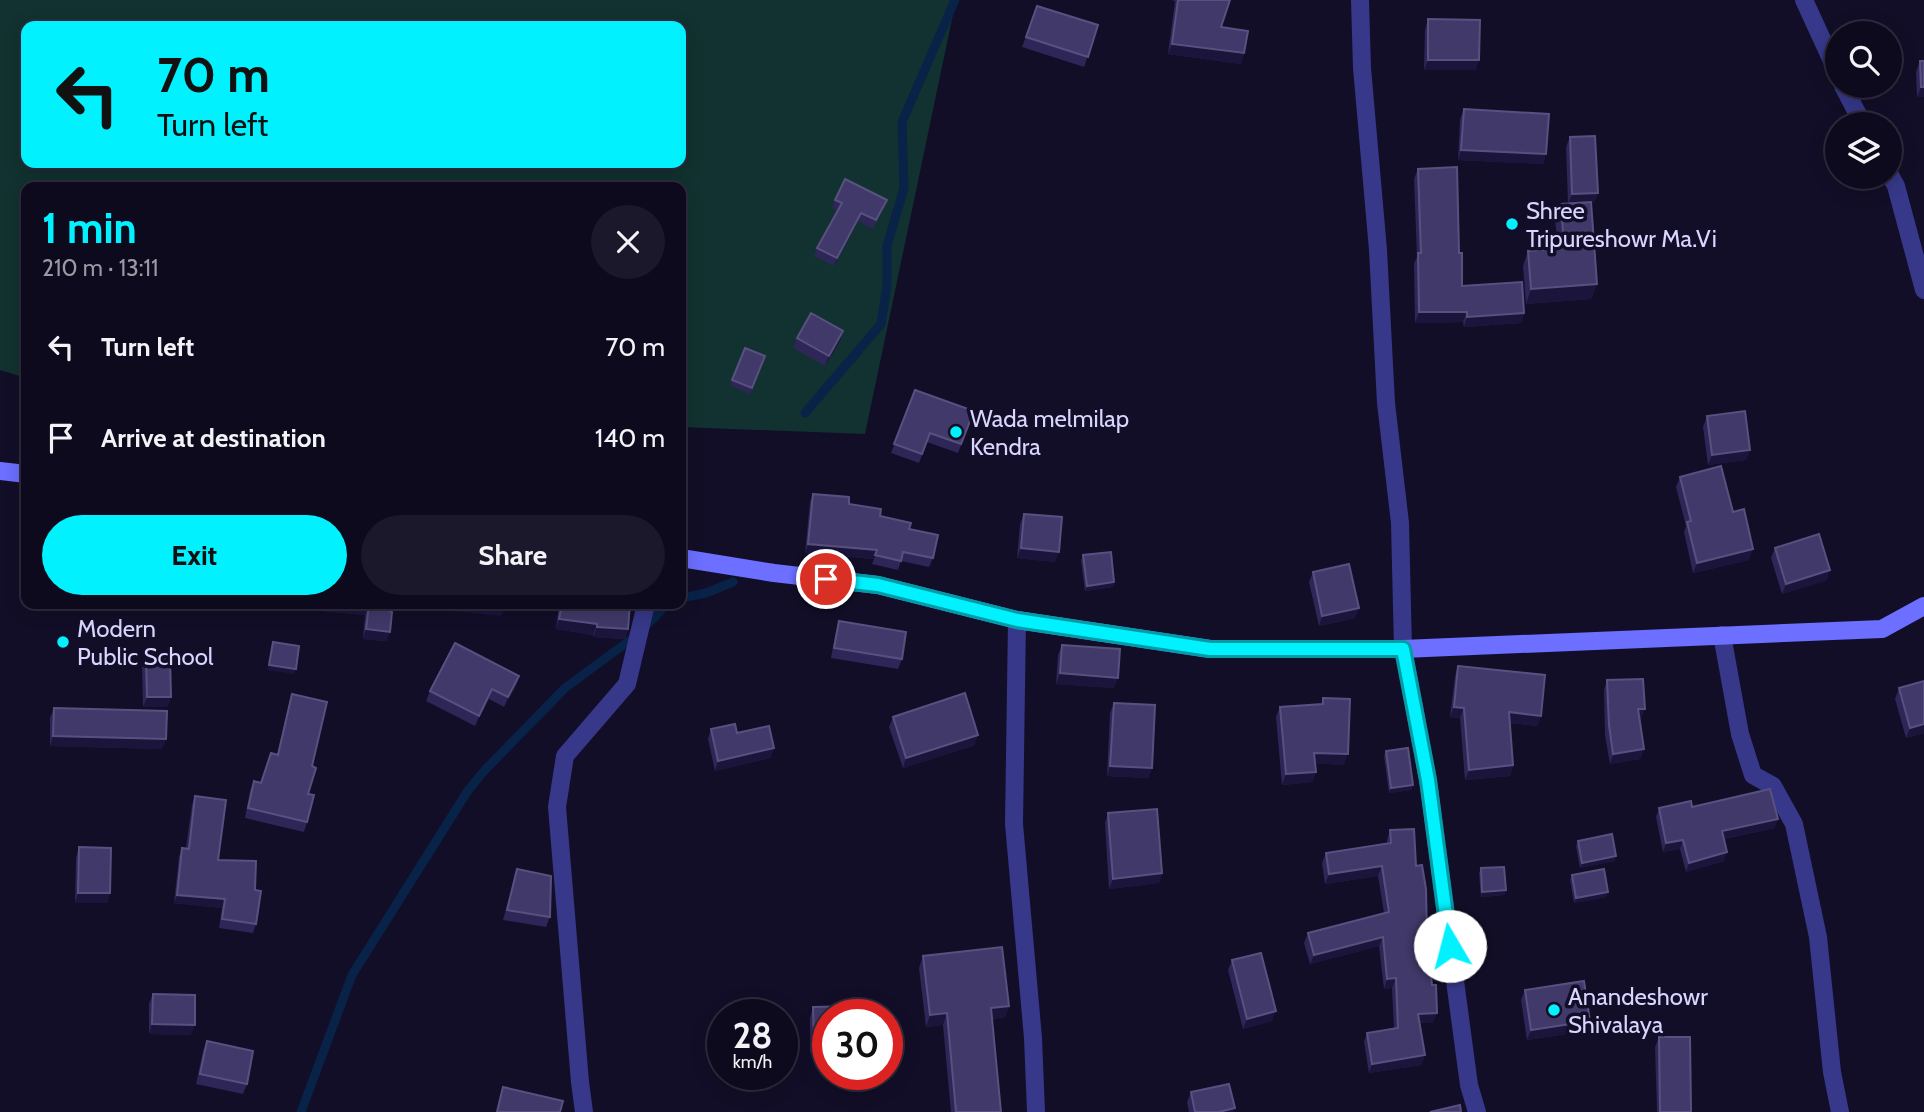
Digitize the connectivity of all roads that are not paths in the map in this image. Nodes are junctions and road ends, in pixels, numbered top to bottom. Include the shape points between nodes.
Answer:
1 (1360, 0) edge
2 (1804, 0) edge
3 (1825, 46) edge
4 (1897, 189) edge
5 (1924, 290) edge
6 (0, 471) edge
7 (21, 473) edge
8 (686, 559) edge
9 (1924, 606) edge
10 (645, 609) edge
11 (1017, 620) junction
12 (1722, 635) junction
13 (1403, 649) junction
14 (584, 1112) edge
15 (1036, 1112) edge
16 (1477, 1112) edge
17 (1840, 1112) edge

1 - 13 street via 1386,403 1400,523
2 - 3 street
4 - 5 street
6 - 7 main road
8 - 11 main road via 878,585
9 - 12 main road via 1882,629
10 - 14 street via 627,684 565,756 557,807
11 - 13 main road via 1210,649
11 - 15 street via 1014,824
12 - 13 main road
12 - 17 street via 1740,734 1753,775 1773,786 1794,824 1818,937
13 - 16 street via 1428,780 1469,1085

